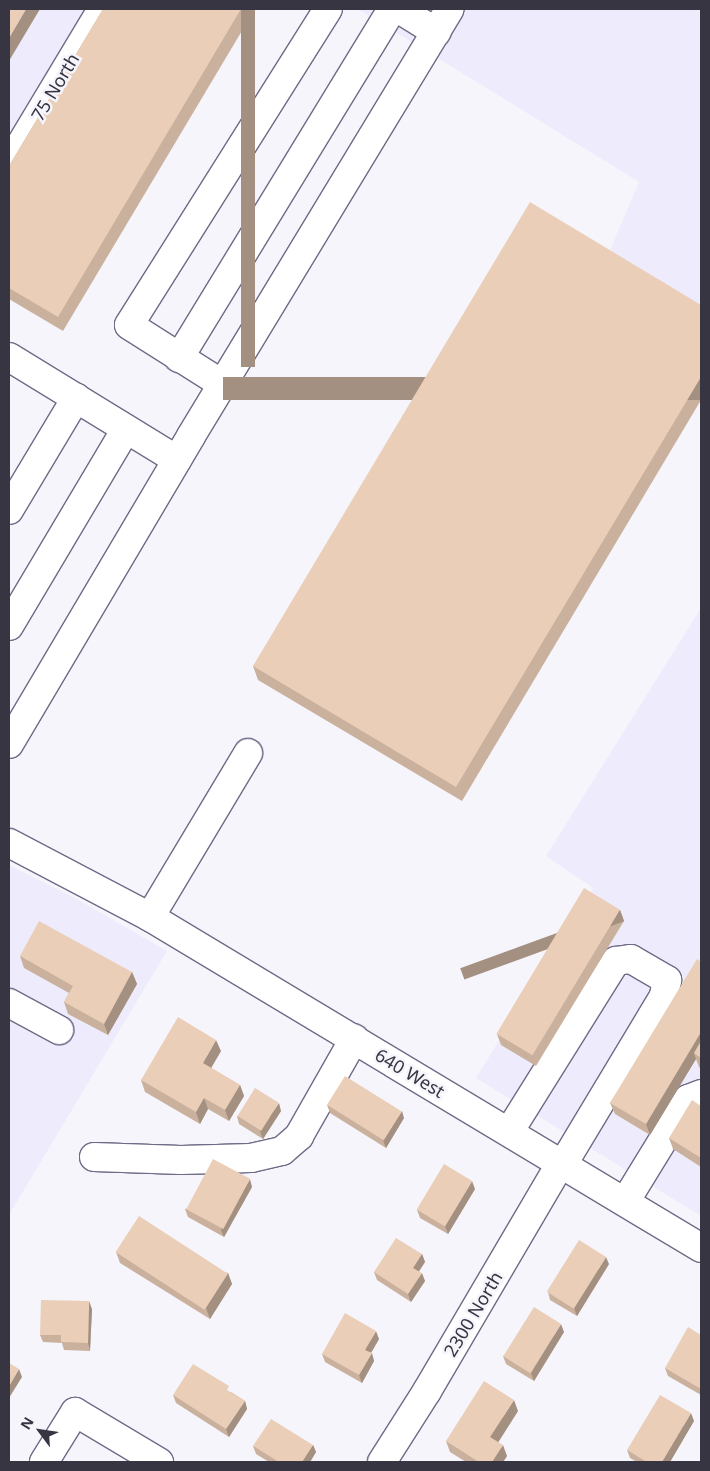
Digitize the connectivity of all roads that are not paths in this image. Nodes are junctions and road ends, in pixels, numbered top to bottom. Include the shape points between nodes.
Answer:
1 (102, 9) edge
2 (328, 9) edge
3 (392, 9) edge
4 (399, 9) edge
5 (450, 9) edge
6 (436, 32) junction
7 (9, 164) edge
8 (179, 358) junction
9 (13, 368) edge
10 (222, 384) junction
11 (76, 398) junction
12 (126, 429) junction
13 (177, 460) junction
14 (9, 510) edge
15 (9, 626) edge
16 (9, 744) edge
17 (248, 753) dead end
18 (11, 848) edge
19 (150, 917) junction
20 (9, 1003) edge
21 (58, 1030) dead end
22 (354, 1039) junction
23 (701, 1094) edge
24 (509, 1132) junction
25 (94, 1157) dead end
26 (562, 1164) junction
27 (625, 1202) junction
28 (701, 1248) edge
29 (44, 1462) edge
30 (159, 1462) edge
31 (382, 1462) edge

1 - 7 street, 75 North
2 - 8 street via 129,326
3 - 8 street
4 - 6 street
5 - 6 street
6 - 10 street
8 - 10 street
9 - 11 street
10 - 13 street
11 - 12 street
11 - 14 street
12 - 13 street
12 - 15 street
13 - 16 street
17 - 19 street
18 - 19 street, 640 West via 119,898
19 - 22 street, 640 West
20 - 21 street
22 - 24 street, 640 West
22 - 25 street via 299,1136 282,1151 251,1158
23 - 27 street via 688,1099
24 - 26 street, 640 West
24 - 26 street, 2300 North via 616,961 631,959 667,980 664,996
26 - 27 street, 640 West
26 - 31 street, 2300 North
27 - 28 street, 640 West
29 - 30 street via 75,1412

